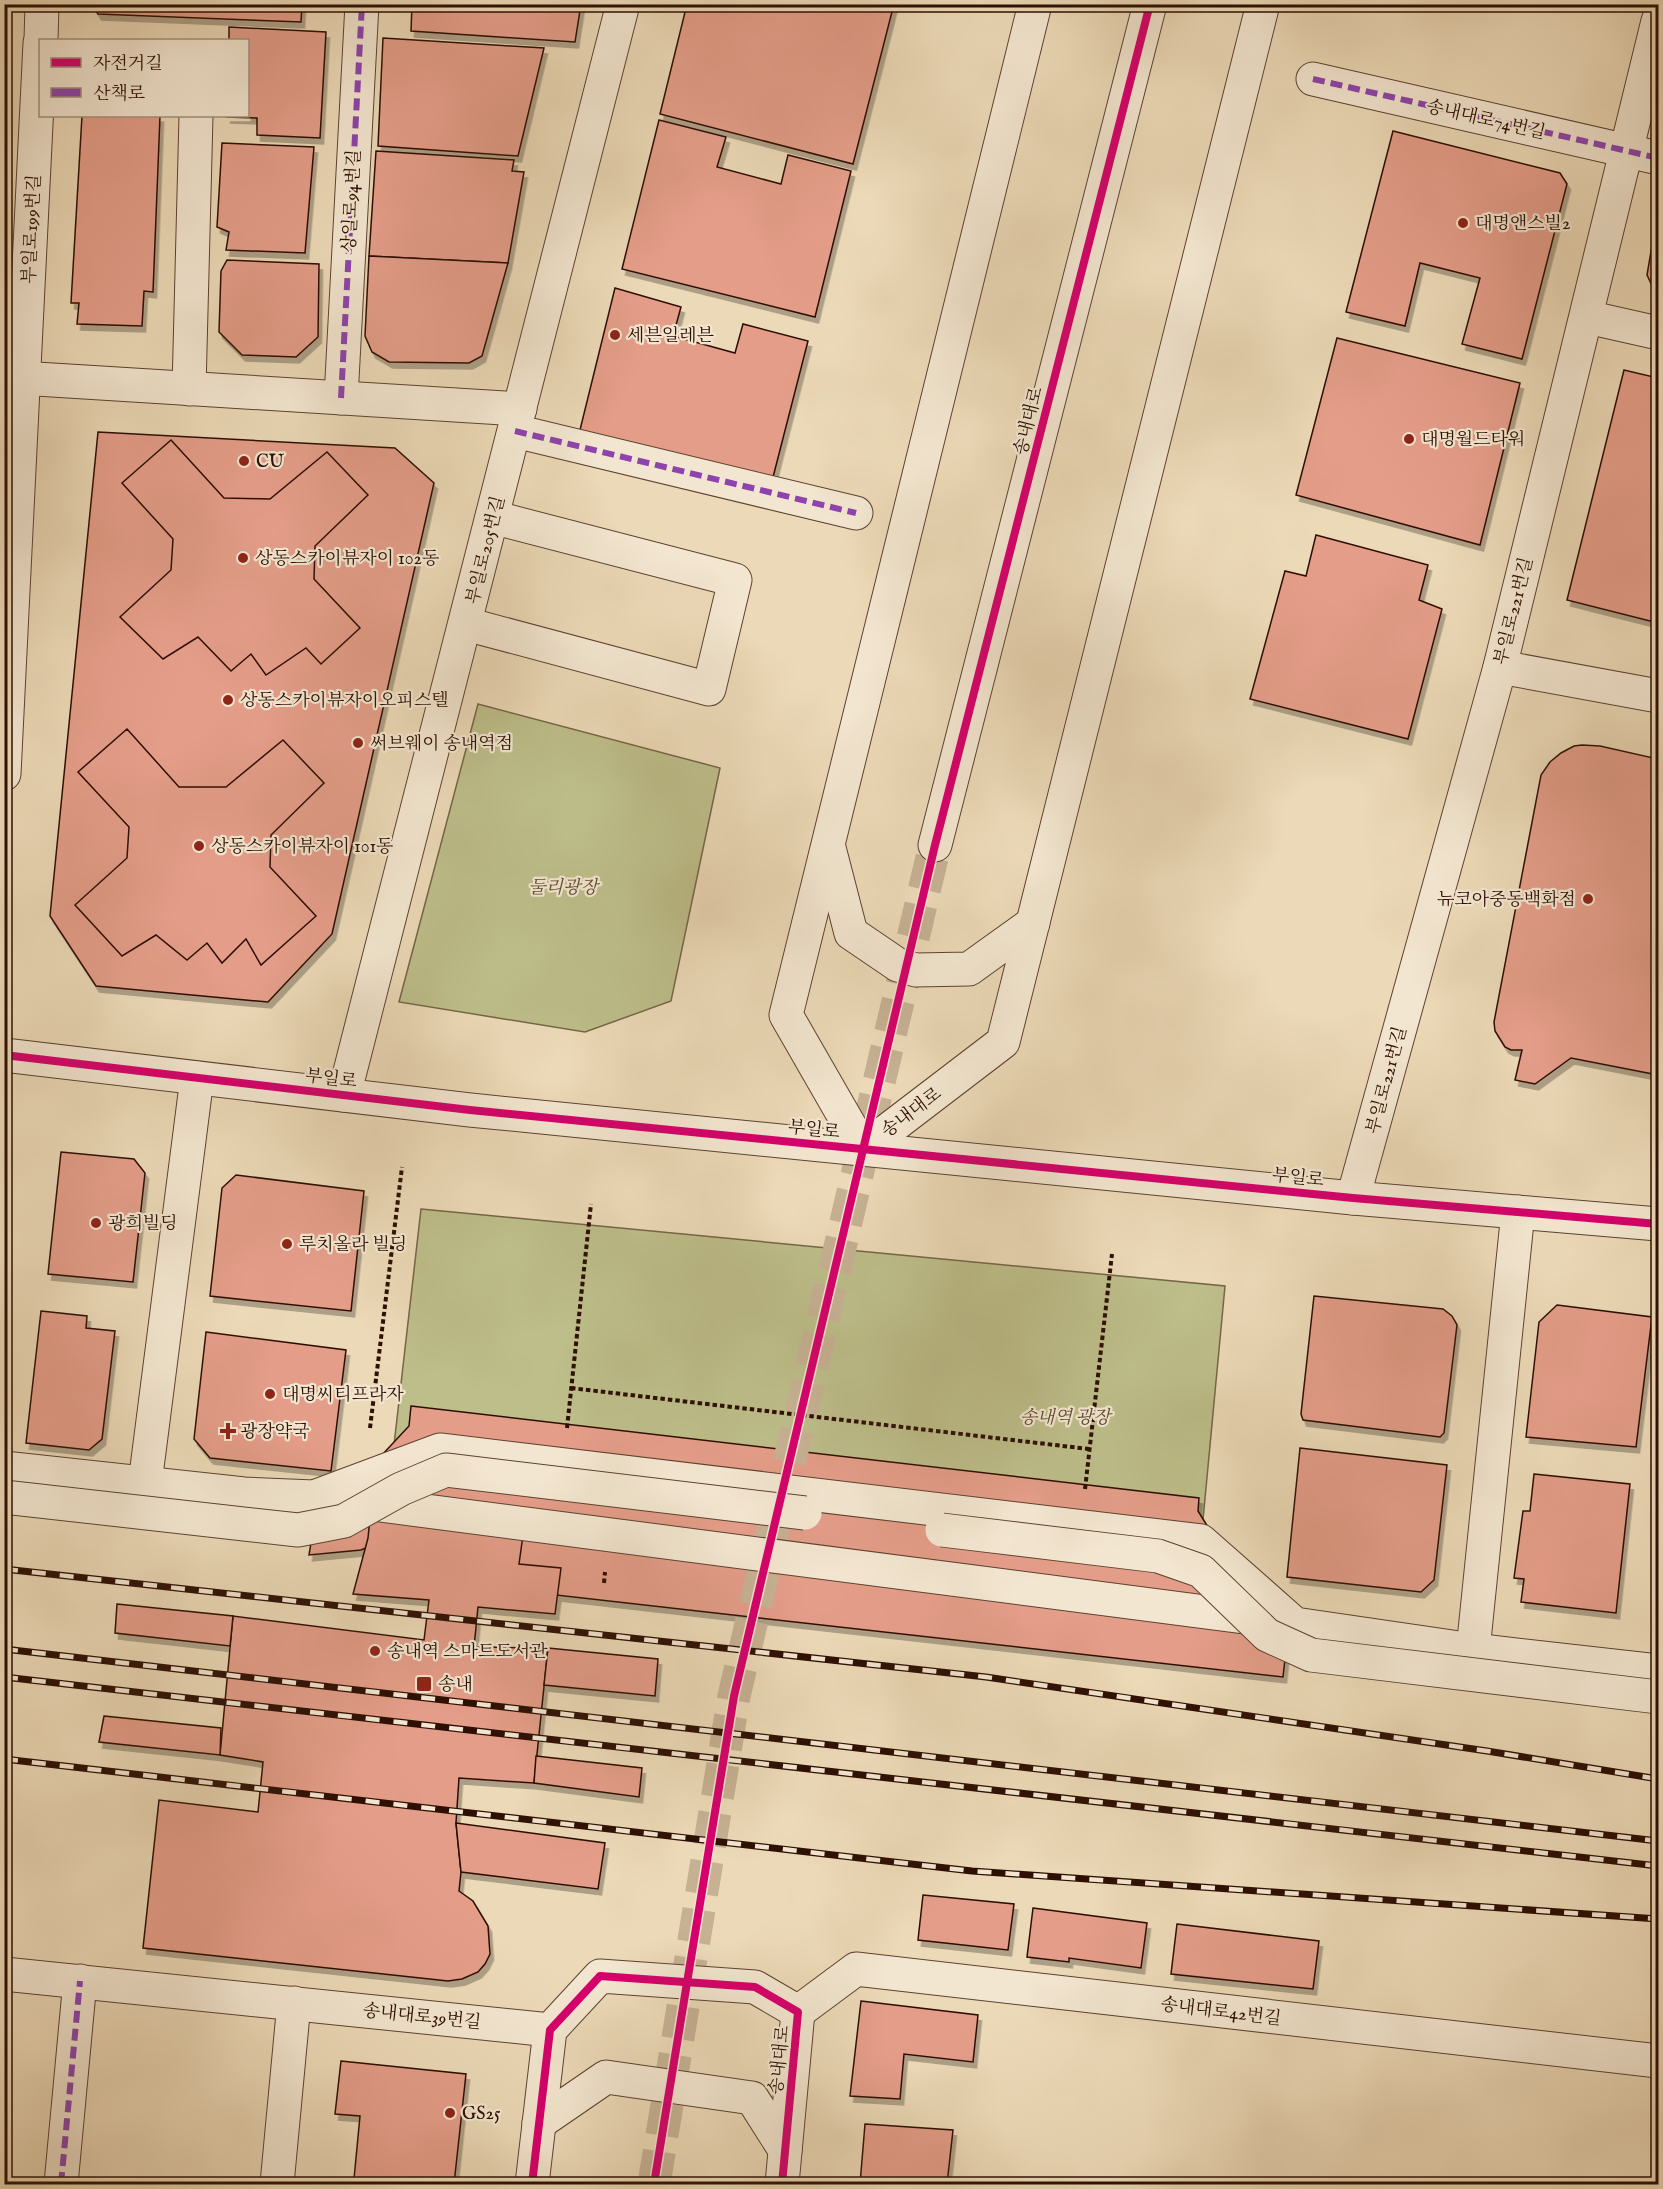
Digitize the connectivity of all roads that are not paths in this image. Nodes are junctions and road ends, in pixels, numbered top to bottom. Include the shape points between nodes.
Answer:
1 (42, 4) edge
2 (362, 4) edge
3 (624, 4) edge
4 (1035, 4) edge
5 (1150, 4) edge
6 (1263, 4) edge
7 (1659, 21) edge
8 (45, 39) edge
9 (1313, 79) dead end
10 (39, 106) edge
11 (196, 117) edge
12 (1626, 151) junction
13 (1659, 158) edge
14 (1587, 317) junction
15 (1659, 333) edge
16 (14, 378) edge
17 (189, 389) junction
18 (341, 398) junction
19 (517, 420) junction
20 (856, 513) dead end
21 (492, 517) junction
22 (466, 624) junction
23 (1500, 667) junction
24 (1659, 696) edge
25 (5, 760) edge
26 (828, 844) junction
27 (934, 845) tunnel mouth
28 (1033, 923) junction
29 (4, 1055) edge
30 (197, 1078) junction
31 (344, 1095) junction
32 (863, 1149) junction
33 (1353, 1198) junction
34 (1518, 1212) junction
35 (1659, 1224) edge
36 (4, 1468) edge
37 (145, 1483) junction
38 (4, 1497) edge
39 (314, 1497) junction
40 (1295, 1624) junction
41 (1473, 1650) junction
42 (1659, 1671) edge
43 (1659, 1697) edge
44 (4, 1974) edge
45 (80, 1982) junction
46 (294, 2003) junction
47 (798, 2012) junction
48 (550, 2030) junction
49 (1659, 2061) edge
50 (539, 2123) junction
51 (785, 2150) junction
52 (61, 2184) edge
53 (277, 2184) edge
54 (532, 2184) edge
55 (782, 2184) edge

1 - 8 street, 부일로199번길
2 - 18 street, 상일로94번길
3 - 19 street, 부일로205번길
4 - 26 street, 송내대로
5 - 27 street, 송내대로
6 - 28 street, 송내대로
7 - 12 street, 부일로221번길
9 - 12 street, 송내대로74번길
10 - 16 street, 부일로199번길
11 - 17 street
12 - 13 street, 송내대로74번길
12 - 14 street, 부일로221번길
14 - 15 street
14 - 23 street, 부일로221번길
16 - 17 street
16 - 25 street, 부일로199번길
17 - 18 street
18 - 19 street
19 - 20 street
19 - 21 street, 부일로205번길
21 - 22 street, 부일로205번길
21 - 22 street via 735,580 709,689
22 - 31 street, 부일로205번길
23 - 24 street
23 - 33 street, 부일로221번길
26 - 28 street via 850,933 898,965 916,970 969,969
26 - 32 street, 송내대로 via 786,1015
28 - 32 street, 송내대로 via 1003,1042
29 - 30 street, 부일로
30 - 31 street, 부일로
30 - 37 street
31 - 32 street, 부일로
32 - 33 street, 부일로
33 - 34 street, 부일로
34 - 35 street, 부일로
34 - 41 street
36 - 37 street
37 - 39 street
38 - 43 street, bridge via 298,1530 345,1521 401,1489 446,1470 965,1532 1158,1556 1201,1571 1267,1635 1311,1656
39 - 40 street
39 - 40 street via 440,1450 1201,1541
40 - 41 street
41 - 42 street
44 - 45 street, 송내대로39번길
45 - 46 street, 송내대로39번길
45 - 52 street
46 - 48 street, 송내대로39번길
46 - 53 street
47 - 48 street, 송내대로 via 756,1987 600,1976
47 - 49 street, 송내대로42번길 via 856,1969
47 - 51 street, 송내대로
48 - 50 street
50 - 51 street via 606,2077 752,2098
50 - 54 street
51 - 55 street, 송내대로

